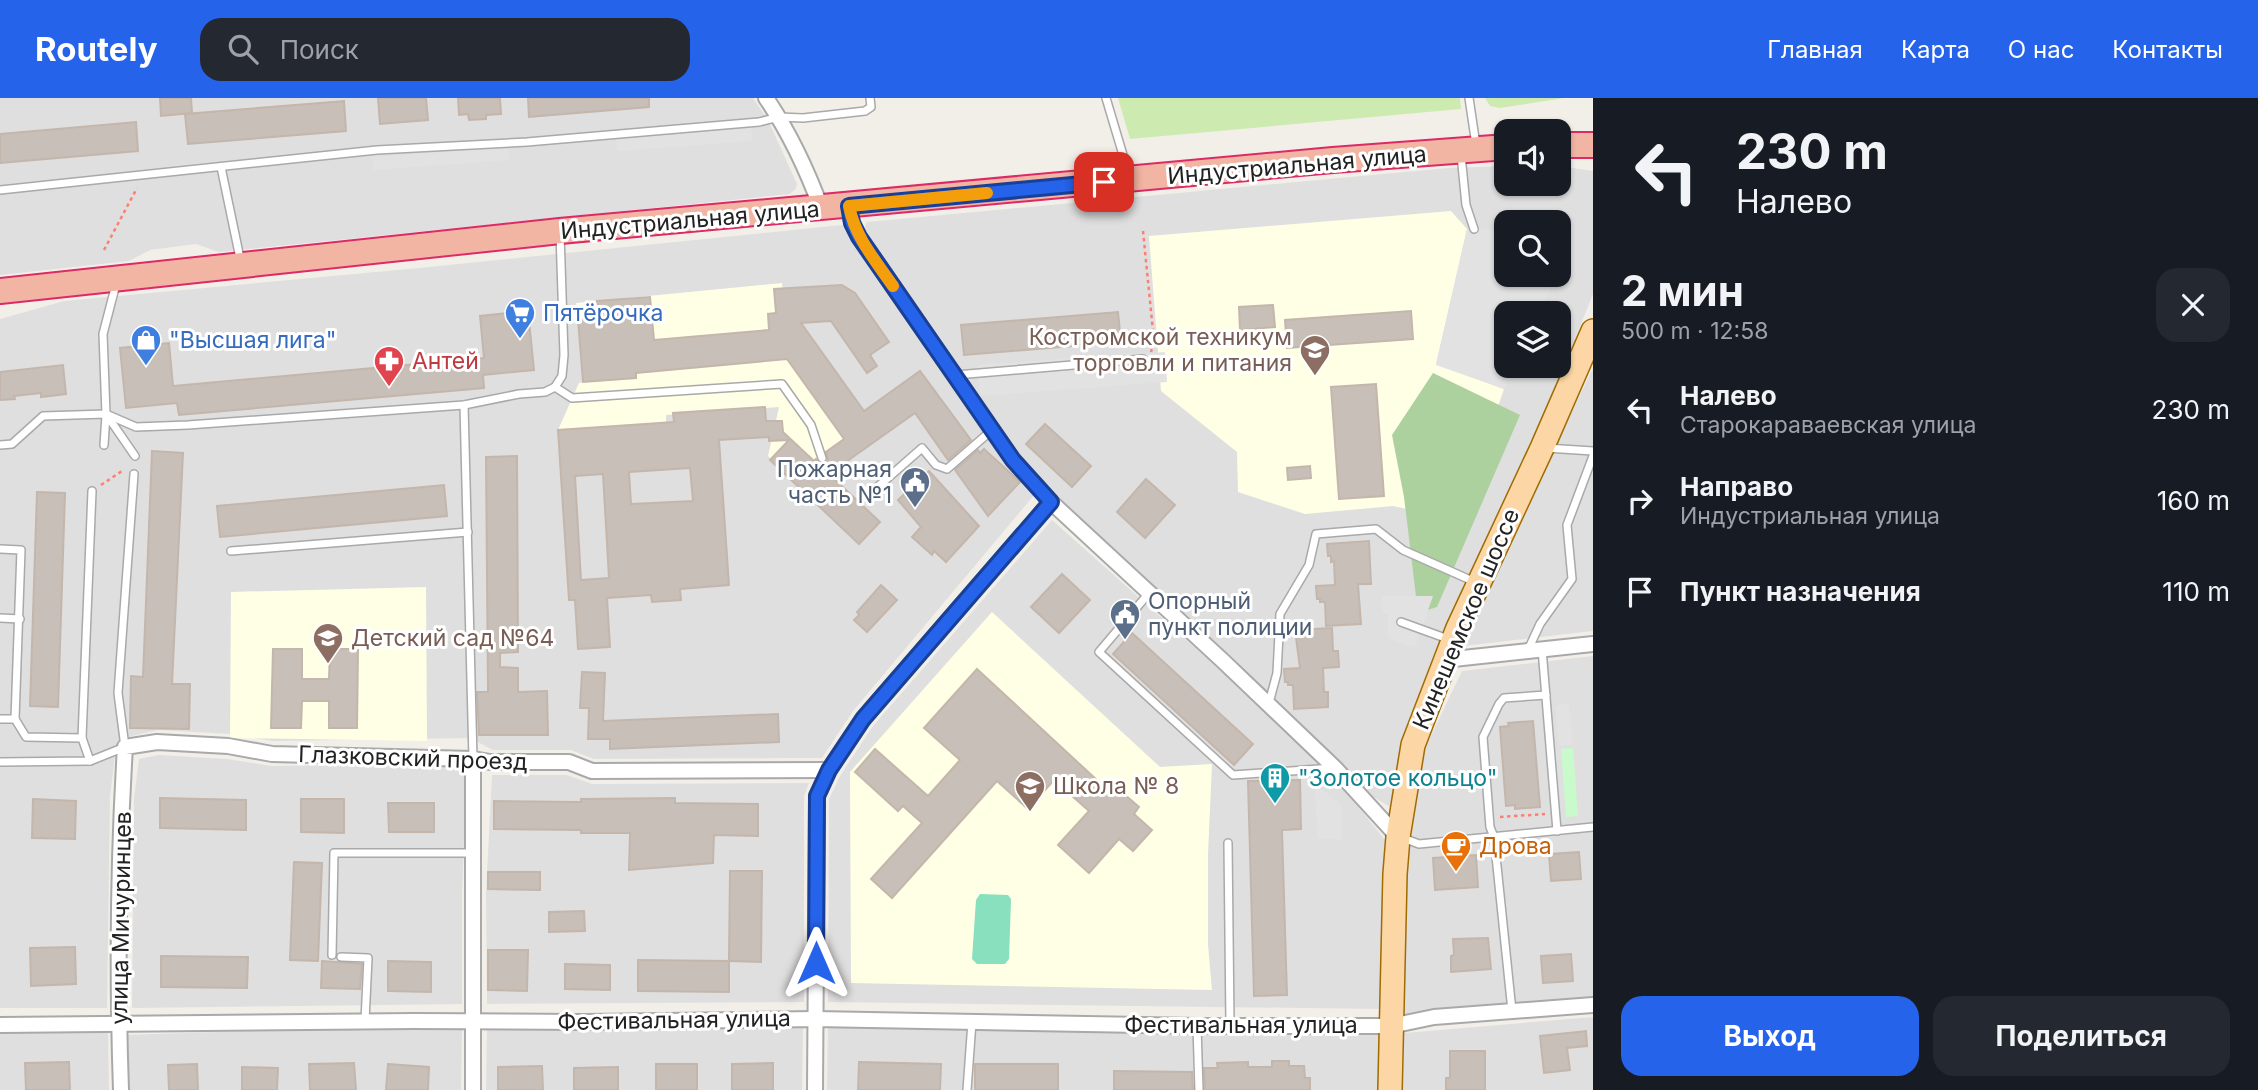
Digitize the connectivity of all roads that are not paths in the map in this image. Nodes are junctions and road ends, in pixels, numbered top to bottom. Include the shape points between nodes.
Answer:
1 (766, 98) edge
2 (870, 98) edge
3 (1106, 98) edge
4 (1469, 98) edge
5 (779, 117) junction
6 (1571, 145) edge
7 (1593, 145) edge
8 (1494, 148) edge
9 (1469, 150) junction
10 (222, 167) junction
11 (1130, 179) junction
12 (0, 190) edge
13 (849, 206) junction
14 (821, 208) junction
15 (1474, 229) dead end
16 (560, 231) junction
17 (242, 266) junction
18 (117, 280) junction
19 (0, 291) edge
20 (1593, 331) edge
21 (1143, 359) road end
22 (955, 375) junction
23 (555, 387) junction
24 (464, 405) junction
25 (106, 414) junction
26 (992, 430) junction
27 (0, 445) edge
28 (104, 445) dead end
29 (1542, 448) junction
30 (1593, 450) edge
31 (135, 456) dead end
32 (1593, 456) edge
33 (822, 458) dead end
34 (134, 474) dead end
35 (92, 491) road end
36 (865, 498) dead end
37 (1051, 502) junction
38 (468, 532) junction
39 (0, 549) edge
40 (230, 551) dead end
41 (1479, 584) junction
42 (1149, 593) junction
43 (0, 618) edge
44 (20, 619) junction
45 (1401, 622) dead end
46 (1593, 644) edge
47 (1535, 650) junction
48 (1448, 651) junction
49 (1546, 695) junction
50 (1269, 704) junction
51 (0, 719) edge
52 (15, 719) junction
53 (82, 738) junction
54 (125, 747) junction
55 (473, 759) junction
56 (90, 761) junction
57 (0, 762) edge
58 (1335, 768) junction
59 (829, 770) junction
60 (1593, 827) edge
61 (1557, 831) junction
62 (1398, 836) junction
63 (1494, 837) junction
64 (1228, 843) dead end
65 (472, 853) junction
66 (332, 955) dead end
67 (341, 957) dead end
68 (1593, 1005) edge
69 (1512, 1011) junction
70 (815, 1019) junction
71 (365, 1021) junction
72 (474, 1021) junction
73 (972, 1022) junction
74 (0, 1024) edge
75 (119, 1025) junction
76 (1230, 1025) junction
77 (1197, 1026) junction
78 (1391, 1026) junction
79 (121, 1090) edge
80 (473, 1090) edge
81 (815, 1090) edge
82 (967, 1090) edge
83 (1199, 1090) edge
84 (1390, 1090) edge

1 - 5 street
2 - 5 lane via 871,107 865,111
3 - 11 lane
4 - 9 lane
5 - 10 lane
5 - 14 street
6 - 7 highway
8 - 9 highway, Индустриальная улица
9 - 11 highway, Индустриальная улица
9 - 15 lane via 1466,205
10 - 12 lane
10 - 17 lane
11 - 13 highway, Индустриальная улица
13 - 14 highway, Индустриальная улица
13 - 22 street via 859,237
14 - 16 highway, Индустриальная улица
16 - 17 highway, Индустриальная улица
16 - 23 lane via 564,355 562,376
17 - 18 highway, Индустриальная улица
18 - 19 highway, Индустриальная улица
18 - 25 lane via 103,334
20 - 29 main road, Кинешемское шоссе
21 - 22 lane
22 - 26 street
23 - 24 lane
23 - 33 lane via 572,398 782,384 811,425
24 - 25 lane via 136,427
24 - 38 lane
25 - 27 lane via 43,416 12,444
25 - 28 lane
25 - 31 lane
26 - 36 lane via 947,469 936,465 922,448
26 - 37 street
29 - 30 lane
29 - 41 main road, Кинешемское шоссе
32 - 47 lane via 1567,525 1572,579 1540,624
34 - 54 lane via 118,693
35 - 53 lane
37 - 42 street
37 - 59 street via 863,719
38 - 40 lane
38 - 55 lane
39 - 44 lane via 21,550
41 - 48 main road, Кинешемское шоссе
41 - 50 lane via 1403,550 1376,529 1316,534 1309,565 1280,614 1277,673
42 - 50 street
42 - 58 lane via 1099,652 1233,775
43 - 44 lane
44 - 52 lane
45 - 48 lane
46 - 47 street
47 - 48 street
47 - 49 lane
48 - 62 main road, Кинешемское шоссе via 1413,745
49 - 61 lane
49 - 63 lane via 1504,698 1483,737
50 - 58 street
51 - 52 lane
52 - 53 lane via 26,737
53 - 56 lane
54 - 55 street, Глазковский проезд via 157,742 272,754
54 - 56 lane, Глазковский проезд
54 - 75 street, улица Мичуринцев
55 - 59 street, Глазковский проезд via 569,762 592,771
55 - 65 street
56 - 57 lane, Глазковский проезд
58 - 62 street
59 - 70 street via 817,796
60 - 61 lane
61 - 63 lane
62 - 63 lane via 1419,844
62 - 78 main road, Кинешемское шоссе
63 - 69 lane
64 - 76 lane
65 - 66 lane via 334,853
65 - 72 street
67 - 71 lane via 368,958
68 - 69 street, Фестивальная улица
69 - 78 street, Фестивальная улица via 1434,1017
70 - 72 street, Фестивальная улица
70 - 73 street, Фестивальная улица
70 - 81 street
71 - 72 street, Фестивальная улица
71 - 75 street, Фестивальная улица
72 - 80 street
73 - 77 street, Фестивальная улица
73 - 82 lane
74 - 75 street, Фестивальная улица
75 - 79 street, улица Мичуринцев
76 - 77 street, Фестивальная улица
76 - 78 street, Фестивальная улица
77 - 83 lane
78 - 84 main road, Кинешемское шоссе

